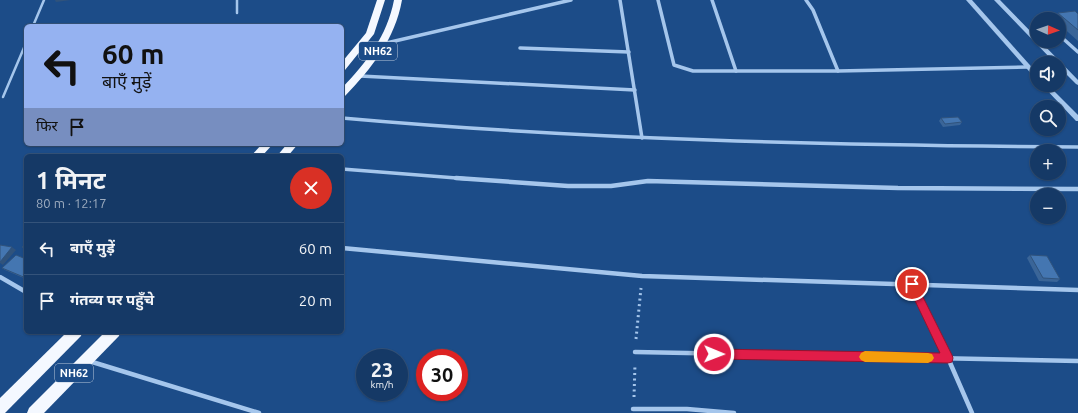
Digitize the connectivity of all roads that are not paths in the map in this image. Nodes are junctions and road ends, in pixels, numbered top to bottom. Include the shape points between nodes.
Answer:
1 (44, 0) edge
2 (237, 0) edge
3 (380, 0) edge
4 (398, 0) edge
5 (571, 0) edge
6 (620, 0) edge
7 (658, 0) edge
8 (712, 0) edge
9 (806, 0) edge
10 (969, 0) edge
11 (997, 0) edge
12 (237, 13) dead end
13 (34, 24) edge
14 (1066, 41) edge
15 (382, 44) junction
16 (24, 48) edge
17 (520, 48) dead end
18 (629, 52) junction
19 (1078, 52) edge
20 (1052, 56) edge
21 (344, 66) edge
22 (1027, 67) junction
23 (1030, 70) edge
24 (1066, 70) edge
25 (736, 71) junction
26 (838, 71) junction
27 (360, 76) junction
28 (1078, 83) edge
29 (635, 90) junction
30 (344, 92) edge
31 (1052, 92) edge
32 (3, 97) dead end
33 (344, 118) edge
34 (1078, 119) edge
35 (642, 138) junction
36 (266, 146) edge
37 (292, 146) edge
38 (1078, 147) edge
39 (258, 154) edge
40 (284, 154) edge
41 (344, 170) edge
42 (1078, 189) edge
43 (344, 248) edge
44 (0, 278) edge
45 (912, 284) junction
46 (1078, 290) edge
47 (24, 291) edge
48 (74, 334) edge
49 (112, 334) edge
50 (635, 352) dead end
51 (948, 358) junction
52 (87, 361) junction
53 (1078, 361) edge
54 (0, 408) edge
55 (633, 409) dead end
56 (687, 411) edge
57 (34, 413) edge
58 (258, 413) edge
59 (734, 413) edge
60 (972, 413) edge

1 - 13 lane
2 - 12 lane
3 - 21 highway, NH62 via 370,34
4 - 15 highway, NH62 via 396,17
5 - 15 street
6 - 18 street
7 - 25 street via 674,64 693,71
8 - 25 street
9 - 26 street via 813,10
10 - 22 street
11 - 20 street
14 - 19 street
15 - 27 highway, NH62
16 - 32 lane
17 - 18 street
18 - 29 street
22 - 23 street
22 - 26 street
24 - 28 street
25 - 26 street
27 - 29 street
27 - 30 highway, NH62
29 - 35 street
31 - 34 street
33 - 35 street via 425,126
35 - 38 street via 894,146
36 - 39 highway
37 - 40 highway
41 - 42 street via 568,186 611,186 648,181 898,188
43 - 45 street via 642,276
44 - 47 street
45 - 46 street
45 - 51 street
48 - 54 highway, NH62
49 - 52 highway, NH62
50 - 51 street
51 - 53 street
51 - 60 street
52 - 57 highway, NH62
52 - 58 street
55 - 56 street
56 - 59 street

